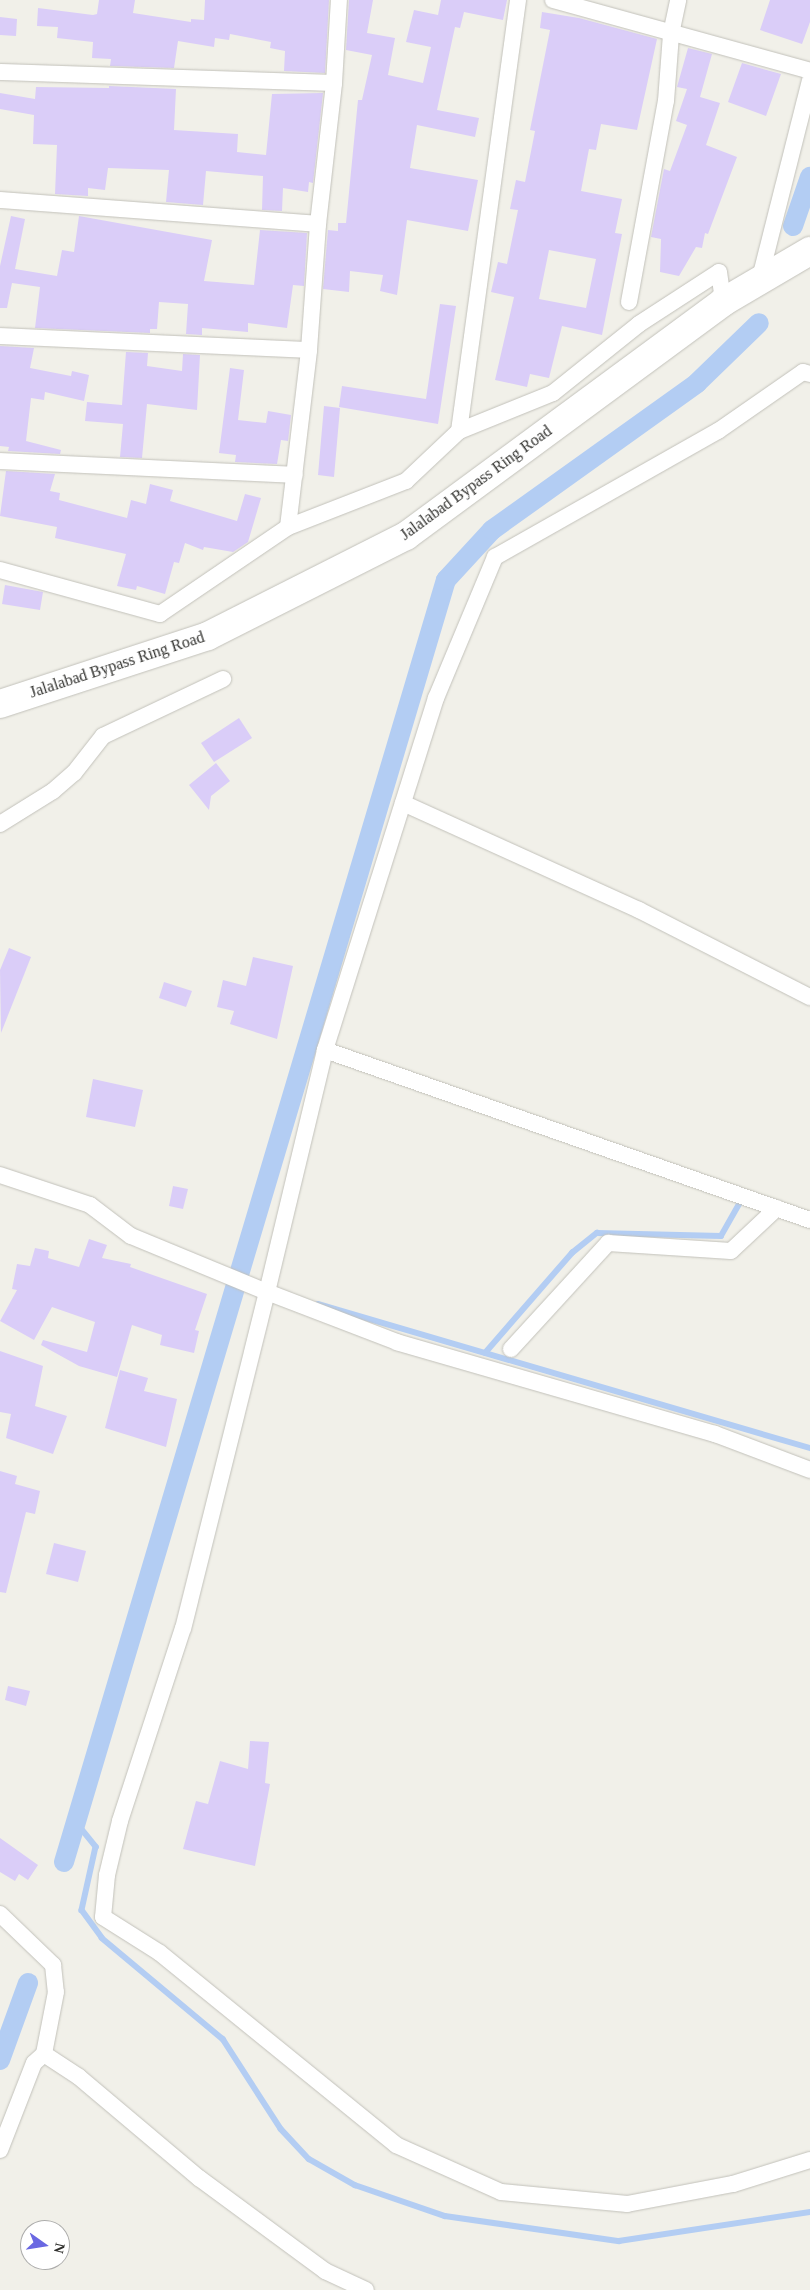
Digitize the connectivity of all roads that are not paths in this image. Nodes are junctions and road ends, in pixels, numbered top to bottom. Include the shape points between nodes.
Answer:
1 (338, 0) edge
2 (518, 0) edge
3 (553, 0) edge
4 (678, 0) edge
5 (671, 34) junction
6 (810, 71) edge
7 (0, 72) edge
8 (810, 81) edge
9 (334, 83) junction
10 (0, 200) edge
11 (318, 224) junction
12 (810, 251) edge
13 (759, 283) junction
14 (629, 302) dead end
15 (723, 302) junction
16 (0, 336) edge
17 (309, 350) junction
18 (810, 374) edge
19 (459, 431) junction
20 (0, 461) edge
21 (295, 475) junction
22 (288, 527) junction
23 (0, 570) edge
24 (223, 679) dead end
25 (0, 704) edge
26 (403, 803) junction
27 (0, 824) edge
28 (810, 997) edge
29 (325, 1050) junction
30 (0, 1175) edge
31 (777, 1208) junction
32 (810, 1220) edge
33 (266, 1292) junction
34 (511, 1349) dead end
35 (810, 1470) edge
36 (0, 1914) edge
37 (44, 2054) junction
38 (0, 2150) edge
39 (810, 2160) edge
40 (366, 2290) edge

1 - 9 street
2 - 19 street
3 - 5 street
4 - 5 street
5 - 6 street
5 - 14 street via 666,101
7 - 9 street
8 - 13 street
9 - 11 street
10 - 11 street
11 - 17 street
12 - 13 highway, Jalalabad Bypass Ring Road
13 - 15 highway, Jalalabad Bypass Ring Road
15 - 19 street via 719,272 639,324 553,393
15 - 25 highway, Jalalabad Bypass Ring Road via 406,536 208,636
16 - 17 street
17 - 21 street
18 - 26 street via 803,372 718,431 495,557 436,698
19 - 22 street via 406,481
20 - 21 street
21 - 22 street
22 - 23 street via 160,614
24 - 27 street via 103,736 74,773 53,791
26 - 28 street via 639,910
26 - 29 street
29 - 31 street
29 - 33 street
30 - 33 street via 90,1205 131,1236
31 - 32 street
31 - 34 street via 731,1251 608,1243
33 - 35 street via 397,1342 715,1434
33 - 39 street via 183,1628 120,1822 107,1875 103,1917 160,1953 396,2145 501,2192 627,2204 733,2184
36 - 37 street via 53,1965 56,1992
37 - 38 street via 34,2063
37 - 40 street via 79,2077 199,2178 325,2271

